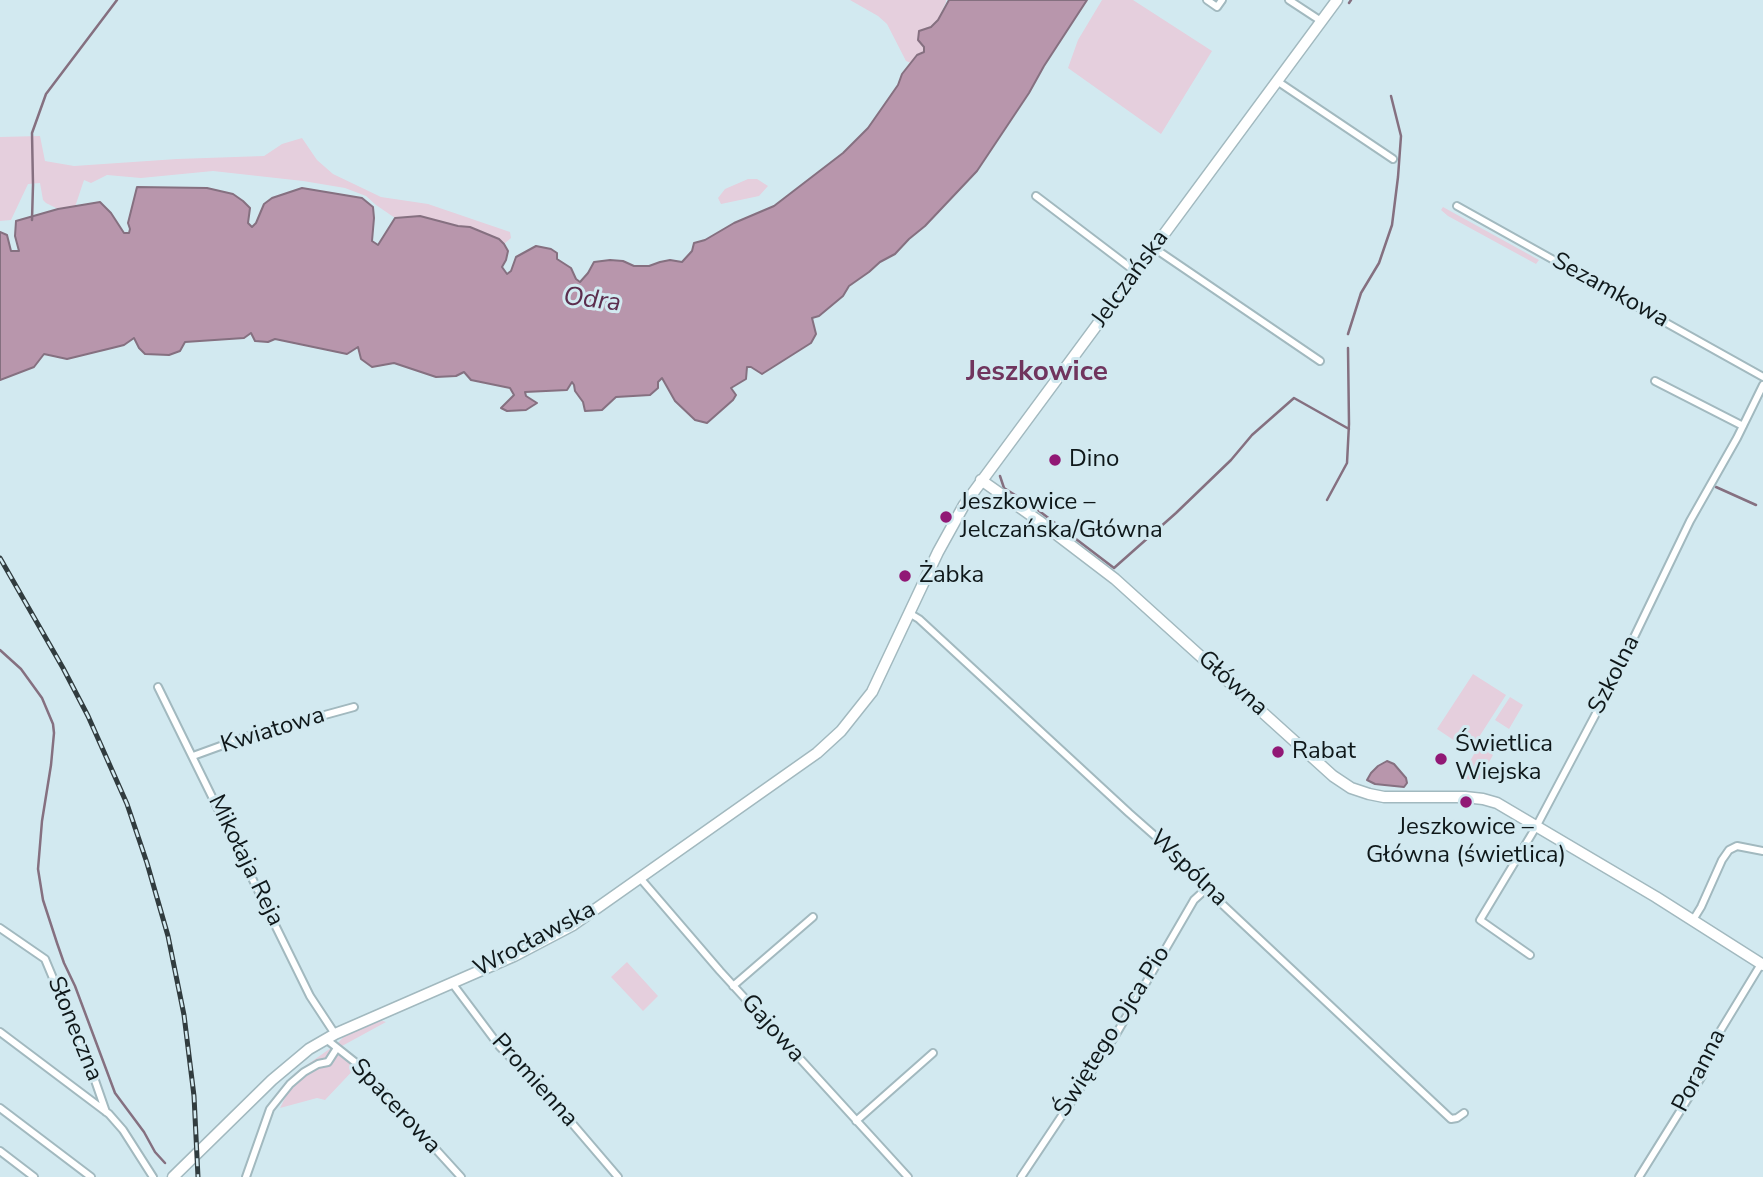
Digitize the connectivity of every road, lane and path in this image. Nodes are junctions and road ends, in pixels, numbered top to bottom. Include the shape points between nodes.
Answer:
1 (1207, 0) edge
2 (1222, 0) edge
3 (1289, 0) edge
4 (1337, 0) edge
5 (1321, 21) junction
6 (1277, 81) junction
7 (1393, 159) dead end
8 (1036, 196) dead end
9 (1457, 206) dead end
10 (1154, 248) junction
11 (1136, 272) junction
12 (1320, 361) dead end
13 (1763, 377) edge
14 (1655, 381) dead end
15 (1763, 385) edge
16 (1743, 426) junction
17 (981, 480) junction
18 (909, 613) junction
19 (898, 639) joint
20 (158, 687) dead end
21 (354, 706) dead end
22 (193, 756) junction
23 (1536, 827) junction
24 (1763, 850) edge
25 (640, 878) junction
26 (1206, 889) junction
27 (813, 917) dead end
28 (1693, 920) junction
29 (0, 928) edge
30 (1530, 955) dead end
31 (1762, 965) edge
32 (452, 984) junction
33 (733, 986) junction
34 (0, 1032) edge
35 (330, 1037) junction
36 (337, 1048) junction
37 (933, 1053) dead end
38 (0, 1108) edge
39 (106, 1112) junction
40 (1464, 1112) dead end
41 (856, 1121) junction
42 (0, 1151) edge
43 (34, 1177) edge
44 (91, 1177) edge
45 (153, 1177) edge
46 (173, 1177) edge
47 (246, 1177) edge
48 (461, 1177) edge
49 (618, 1177) edge
50 (908, 1177) edge
51 (1021, 1177) edge
52 (1639, 1177) edge

1 - 2 street via 1217,7
3 - 5 street
4 - 5 main road, Jelczańska
5 - 6 main road, Jelczańska
6 - 7 street
6 - 10 main road, Jelczańska
8 - 11 street
9 - 13 street, Sezamkowa
10 - 11 main road, Jelczańska
10 - 12 street
11 - 17 main road, Jelczańska
14 - 16 street
15 - 16 street, Szkolna
16 - 23 street, Szkolna via 1690,521
17 - 18 main road, Jelczańska via 937,552
17 - 23 main road, Główna via 1115,579 1351,788 1384,797 1483,799
18 - 19 main road, Jelczańska
18 - 26 street, Wspólna via 1171,850
19 - 25 main road, Wrocławska via 873,692 841,731 817,753
20 - 22 street, Mikołaja Reja
21 - 22 street, Kwiatowa
22 - 35 street, Mikołaja Reja
23 - 28 main road, Główna
23 - 30 street, Szkolna via 1480,920
24 - 28 street via 1737,846 1730,850
25 - 32 main road, Wrocławska via 573,925
25 - 33 street, Gajowa
26 - 40 street, Wspólna via 1451,1119
26 - 51 street, Świętego Ojca Pio via 1194,900 1115,1036
27 - 33 street
28 - 31 main road, Główna
29 - 39 street, Słoneczna via 45,959
31 - 52 street, Poranna via 1704,1056 1702,1076
32 - 35 main road, Wrocławska
32 - 49 street, Promienna via 500,1047 529,1073
33 - 41 street, Gajowa
34 - 39 street
35 - 36 street, Spacerowa
35 - 46 main road, Wrocławska via 272,1080
36 - 47 street via 328,1062 290,1084 270,1109
36 - 48 street, Spacerowa via 360,1066
37 - 41 street
38 - 44 street
39 - 45 street
41 - 50 street, Gajowa
42 - 43 street

